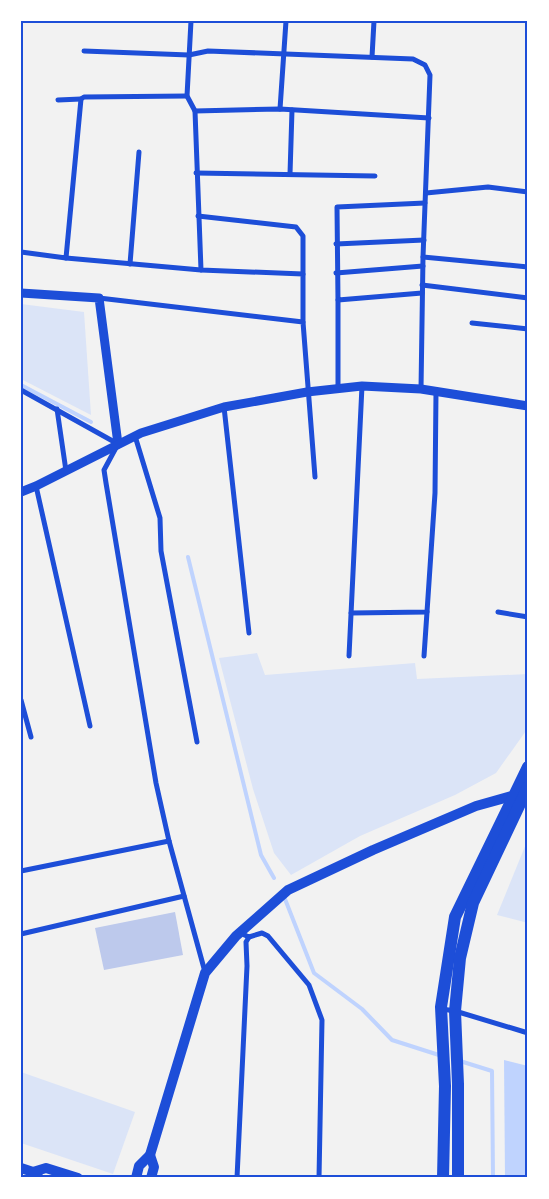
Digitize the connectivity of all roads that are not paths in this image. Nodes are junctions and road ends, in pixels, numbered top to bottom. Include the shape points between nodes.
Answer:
1 (191, 21) edge
2 (286, 21) edge
3 (374, 21) edge
4 (84, 51) dead end
5 (189, 55) junction
6 (284, 55) junction
7 (372, 57) junction
8 (187, 96) junction
9 (81, 99) junction
10 (58, 100) dead end
11 (280, 110) junction
12 (292, 110) junction
13 (195, 111) junction
14 (429, 118) junction
15 (139, 152) dead end
16 (196, 172) junction
17 (290, 174) junction
18 (375, 176) dead end
19 (528, 192) edge
20 (426, 193) junction
21 (425, 204) junction
22 (198, 216) junction
23 (424, 240) junction
24 (336, 244) junction
25 (21, 252) edge
26 (423, 257) junction
27 (66, 258) junction
28 (130, 264) junction
29 (423, 266) junction
30 (528, 268) edge
31 (201, 270) junction
32 (336, 273) junction
33 (303, 274) junction
34 (422, 285) junction
35 (21, 293) edge
36 (422, 293) junction
37 (99, 298) junction
38 (528, 298) edge
39 (338, 300) junction
40 (303, 322) junction
41 (472, 323) dead end
42 (528, 330) edge
43 (362, 386) junction
44 (338, 389) junction
45 (421, 389) junction
46 (21, 390) edge
47 (307, 392) junction
48 (436, 392) junction
49 (528, 406) edge
50 (224, 407) junction
51 (57, 409) junction
52 (135, 436) junction
53 (118, 444) junction
54 (66, 471) junction
55 (315, 477) dead end
56 (36, 486) junction
57 (21, 492) edge
58 (427, 612) junction
59 (498, 612) dead end
60 (351, 613) junction
61 (528, 617) edge
62 (249, 633) dead end
63 (349, 656) dead end
64 (424, 656) dead end
65 (21, 700) edge
66 (90, 726) dead end
67 (31, 737) dead end
68 (197, 742) dead end
69 (528, 767) edge
70 (528, 787) edge
71 (517, 797) junction
72 (169, 842) junction
73 (21, 871) edge
74 (184, 896) junction
75 (21, 934) edge
76 (245, 935) junction
77 (205, 973) junction
78 (441, 1009) junction
79 (455, 1011) junction
80 (528, 1033) edge
81 (150, 1155) junction
82 (21, 1168) edge
83 (36, 1175) edge
84 (78, 1178) edge
85 (136, 1178) edge
86 (151, 1178) edge
87 (237, 1178) edge
88 (320, 1178) edge
89 (443, 1178) edge
90 (458, 1178) edge

1 - 5 street
2 - 6 street
3 - 7 street
4 - 5 street
5 - 6 street via 208,51
5 - 8 street
6 - 7 street
6 - 11 street
7 - 14 street via 413,59 425,65 430,75
8 - 9 street
8 - 13 street
9 - 10 street
9 - 27 street
11 - 12 street
11 - 13 street
12 - 14 street
12 - 17 street
13 - 16 street
14 - 20 street
15 - 28 street
16 - 17 street
16 - 22 street
17 - 18 street
19 - 20 street via 488,187
20 - 21 street
21 - 23 street
21 - 24 street via 336,207
22 - 31 street
22 - 33 street via 296,227 303,236
23 - 24 street
23 - 26 street
24 - 32 street
25 - 27 street
26 - 29 street
26 - 30 street
27 - 28 street
28 - 31 street
29 - 32 street
29 - 34 street
31 - 33 street
32 - 39 street
33 - 40 street
34 - 36 street
34 - 38 street
35 - 37 street
36 - 39 street
36 - 45 street
37 - 40 street
37 - 53 street
39 - 44 street
40 - 47 street
41 - 42 street
43 - 44 street
43 - 45 street
43 - 60 street
44 - 47 street
45 - 48 street
46 - 51 street
47 - 50 street
47 - 55 street
48 - 49 street
48 - 58 street via 435,493
50 - 52 street
50 - 62 street
51 - 53 street
51 - 54 street
52 - 53 street
52 - 68 street via 160,518 161,551
53 - 54 street
53 - 72 street via 104,470 156,783
54 - 56 street
56 - 57 street
56 - 66 street
58 - 60 street
58 - 64 street
59 - 61 street
60 - 63 street
65 - 67 street
69 - 71 main road
70 - 71 main road
71 - 76 main road via 476,806 288,890
71 - 78 main road via 455,916
71 - 79 main road via 473,903 460,958
72 - 73 street
72 - 74 street
74 - 75 street
74 - 77 street
76 - 77 main road
76 - 87 street via 247,966
76 - 88 street via 262,932 268,936 309,986 322,1020
77 - 81 main road
78 - 79 street
78 - 89 main road via 445,1086
79 - 80 street
79 - 90 main road
81 - 85 main road via 139,1166
81 - 86 main road via 154,1167
82 - 83 main road
83 - 84 main road via 46,1168

